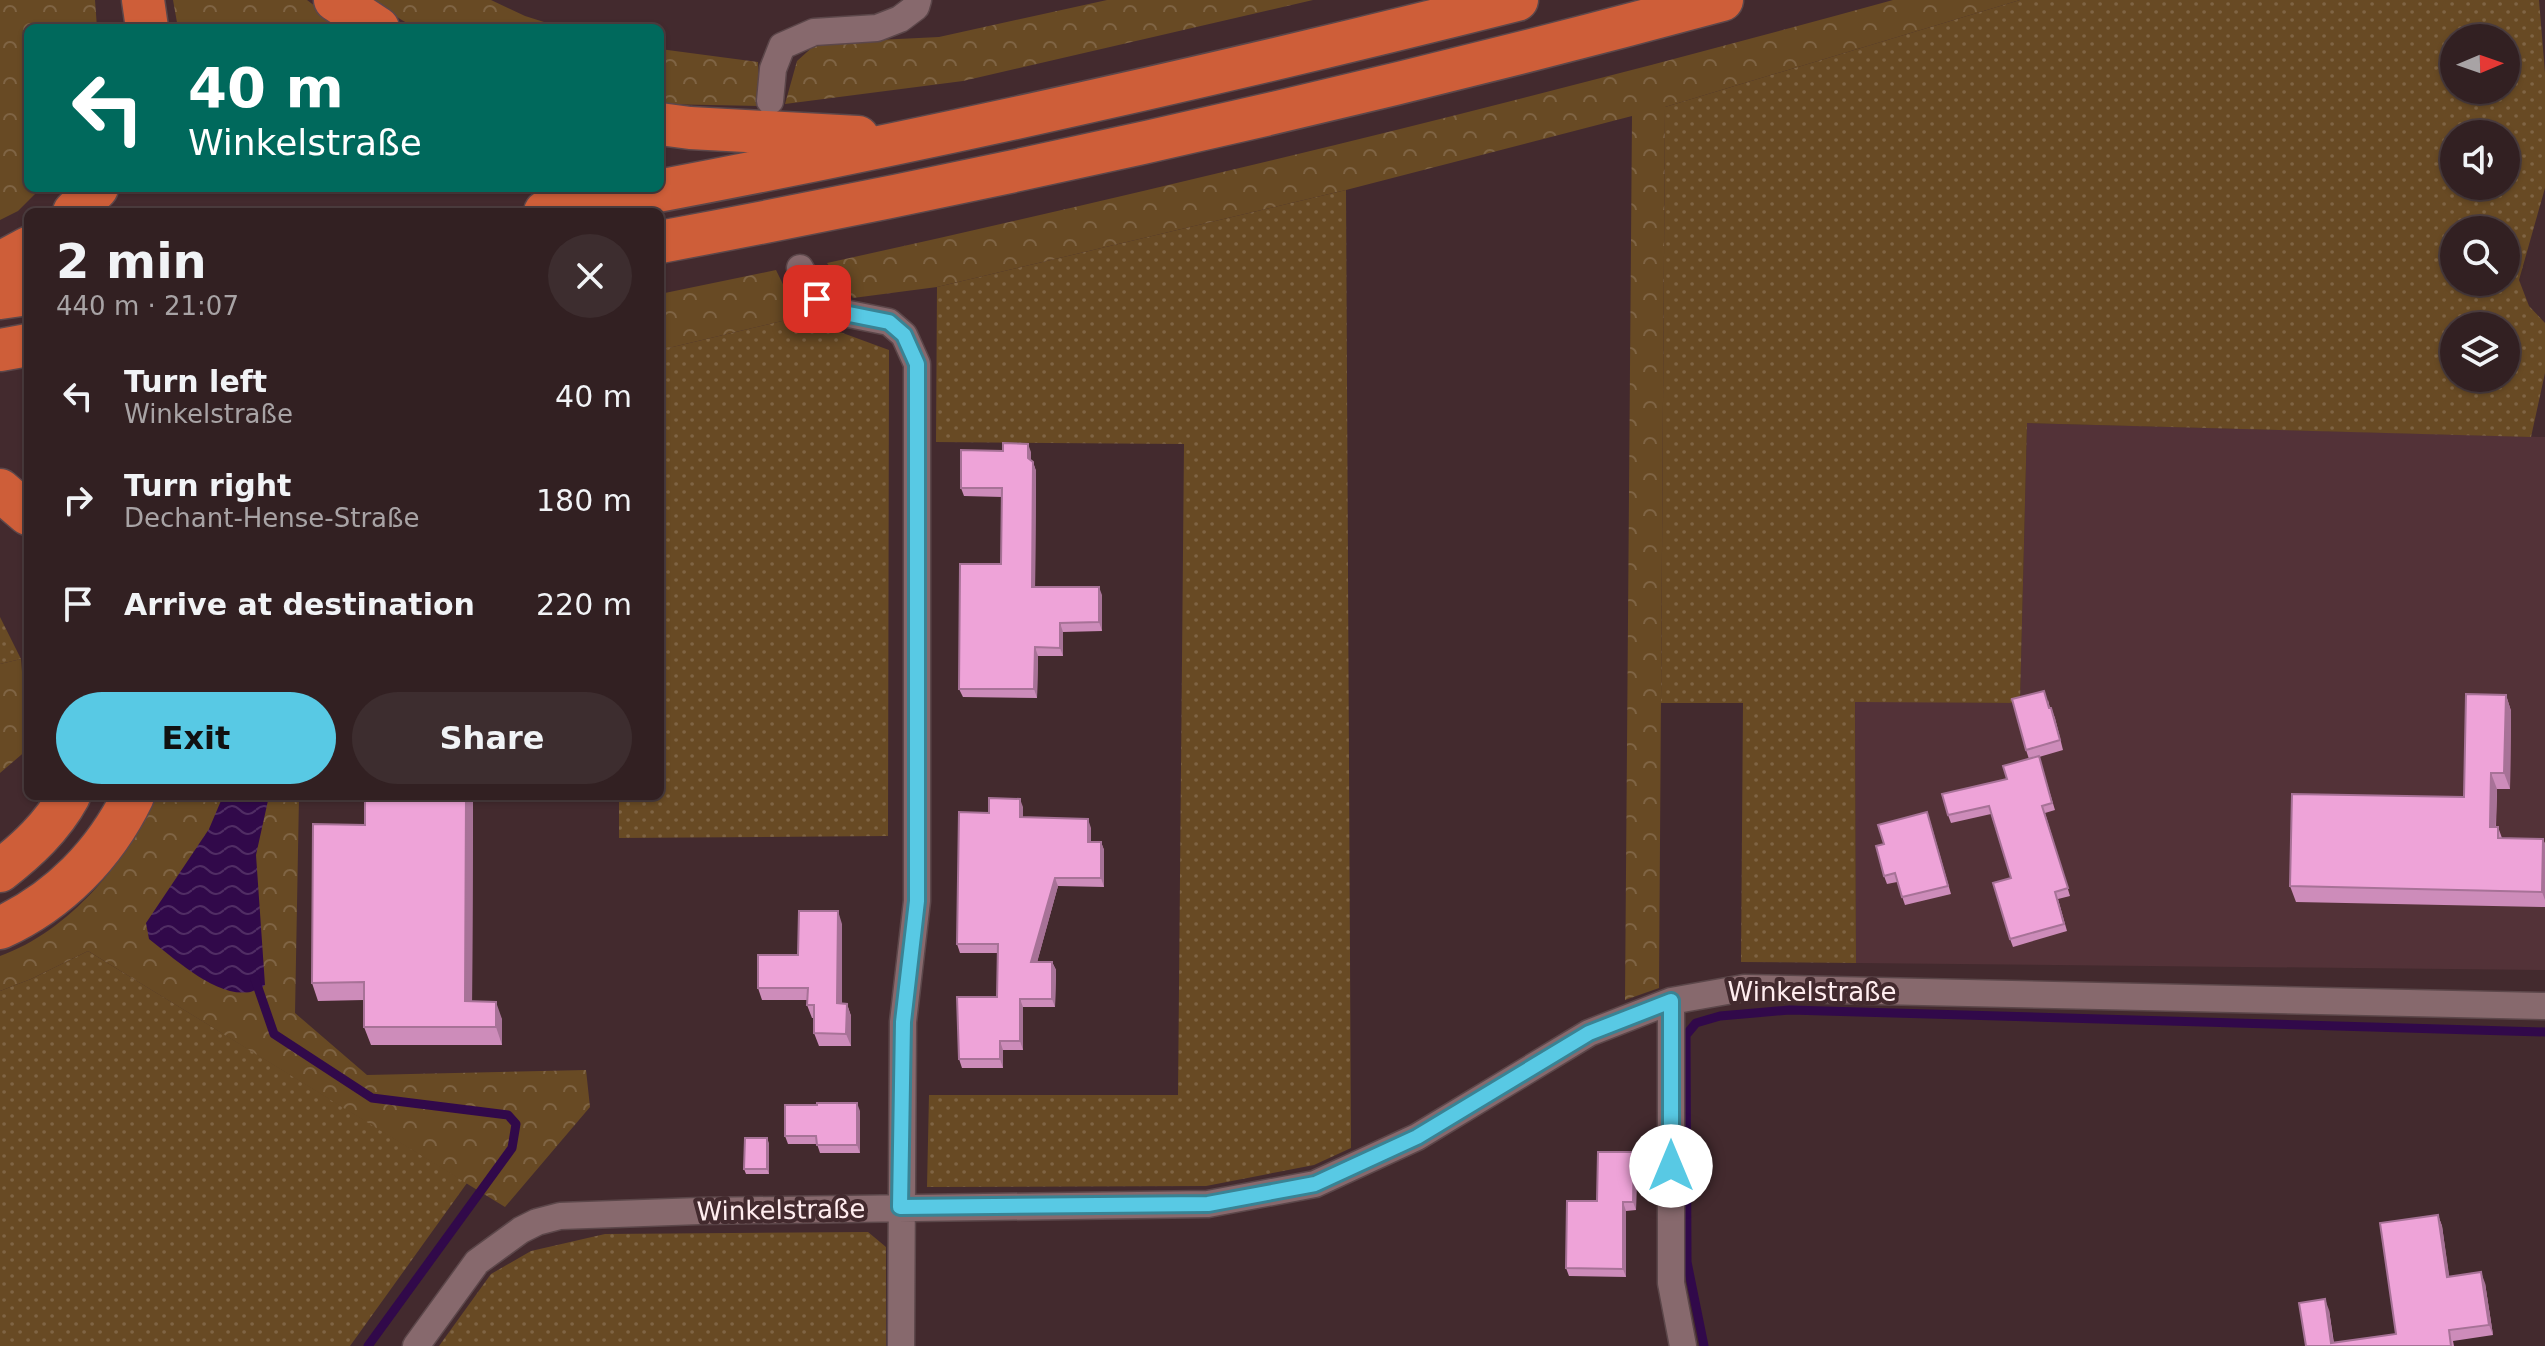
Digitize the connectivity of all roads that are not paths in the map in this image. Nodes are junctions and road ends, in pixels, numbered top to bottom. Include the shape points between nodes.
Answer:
1 (143, 0) edge
2 (335, 0) edge
3 (918, 0) edge
4 (1517, 0) edge
5 (1722, 0) edge
6 (146, 24) edge
7 (372, 24) edge
8 (770, 101) dead end
9 (664, 125) edge
10 (919, 140) junction
11 (664, 189) edge
12 (93, 192) edge
13 (649, 192) edge
14 (78, 208) edge
15 (566, 208) edge
16 (664, 241) edge
17 (24, 250) edge
18 (0, 263) edge
19 (800, 268) dead end
20 (24, 295) edge
21 (0, 298) edge
22 (24, 346) edge
23 (0, 350) edge
24 (0, 490) edge
25 (24, 511) edge
26 (67, 800) edge
27 (131, 800) edge
28 (0, 871) edge
29 (0, 928) edge
30 (1671, 1001) junction
31 (2545, 1006) edge
32 (900, 1207) junction
33 (416, 1346) edge
34 (901, 1346) edge
35 (1683, 1346) edge

1 - 6 highway
2 - 7 highway
3 - 8 street via 900,19 877,28 814,32 782,46
4 - 10 highway
5 - 16 highway via 1148,142
9 - 10 highway
10 - 11 highway
12 - 14 highway
13 - 15 highway
17 - 18 highway
19 - 32 street via 817,299 834,311 889,322 904,335 917,364 917,901 903,1022
20 - 21 highway
22 - 23 highway
24 - 25 highway
26 - 28 highway via 29,848
27 - 29 highway via 79,873 37,909
30 - 31 street, Winkelstraße via 1744,988
30 - 32 street, Winkelstraße via 1589,1033 1417,1137 1315,1184 1208,1204
30 - 35 street via 1671,1283
32 - 33 street, Winkelstraße via 601,1214 537,1222 477,1262
32 - 34 street

